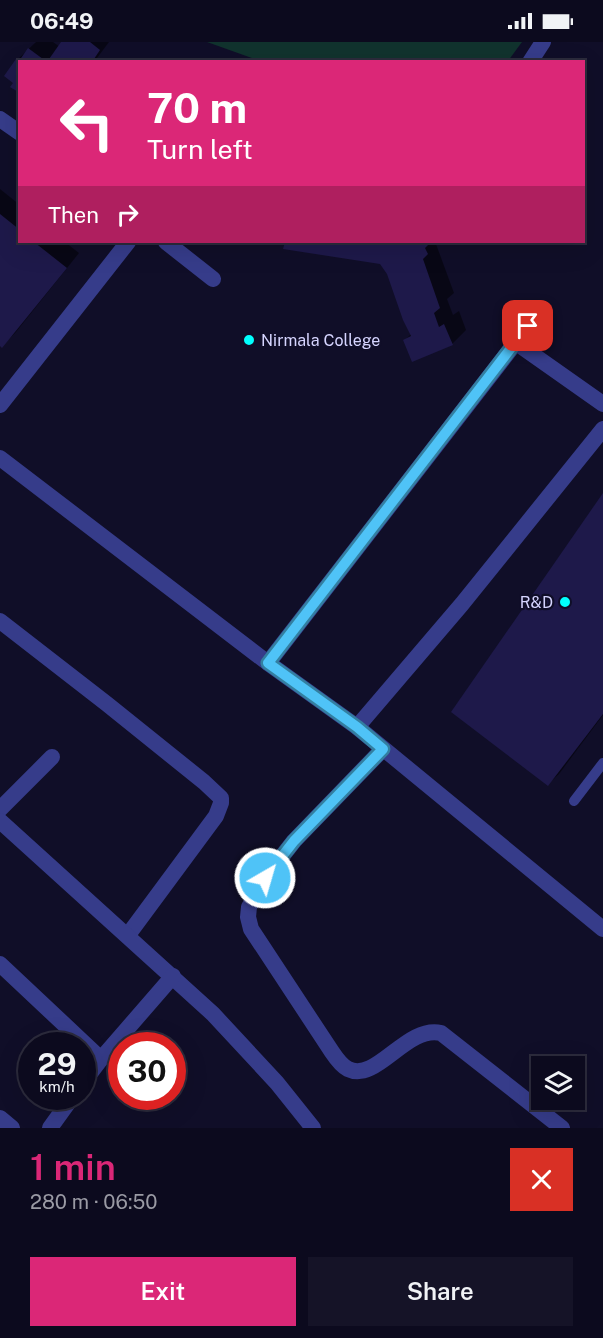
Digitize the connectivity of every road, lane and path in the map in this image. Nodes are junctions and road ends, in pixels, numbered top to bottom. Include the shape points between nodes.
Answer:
1 (543, 42) edge
2 (531, 60) edge
3 (0, 119) edge
4 (18, 132) edge
5 (127, 243) edge
6 (167, 243) edge
7 (213, 279) dead end
8 (540, 311) dead end
9 (515, 342) junction
10 (603, 404) edge
11 (0, 405) edge
12 (603, 429) edge
13 (0, 458) edge
14 (0, 621) edge
15 (268, 663) junction
16 (357, 727) junction
17 (383, 749) junction
18 (52, 757) dead end
19 (603, 763) edge
20 (574, 801) dead end
21 (0, 809) edge
22 (0, 821) edge
23 (603, 929) edge
24 (128, 935) junction
25 (0, 964) edge
26 (173, 976) junction
27 (101, 1059) junction
28 (96, 1066) edge
29 (63, 1110) edge
30 (0, 1118) edge
31 (312, 1127) edge
32 (12, 1128) edge
33 (50, 1128) edge
34 (562, 1128) edge

1 - 2 street
3 - 4 street
5 - 11 street
6 - 7 street
8 - 9 street
9 - 10 street
9 - 15 street
12 - 16 street
13 - 15 street
14 - 24 street via 221,798 216,816
15 - 16 street
16 - 17 street
17 - 23 street
17 - 34 street via 294,841 265,878 249,907 251,928 332,1052 348,1069 371,1068 425,1032 441,1033
18 - 21 street
19 - 20 lane
22 - 24 street
24 - 26 street
25 - 27 street
26 - 27 street
26 - 31 street via 278,1083
27 - 28 street
29 - 33 street
30 - 32 street

